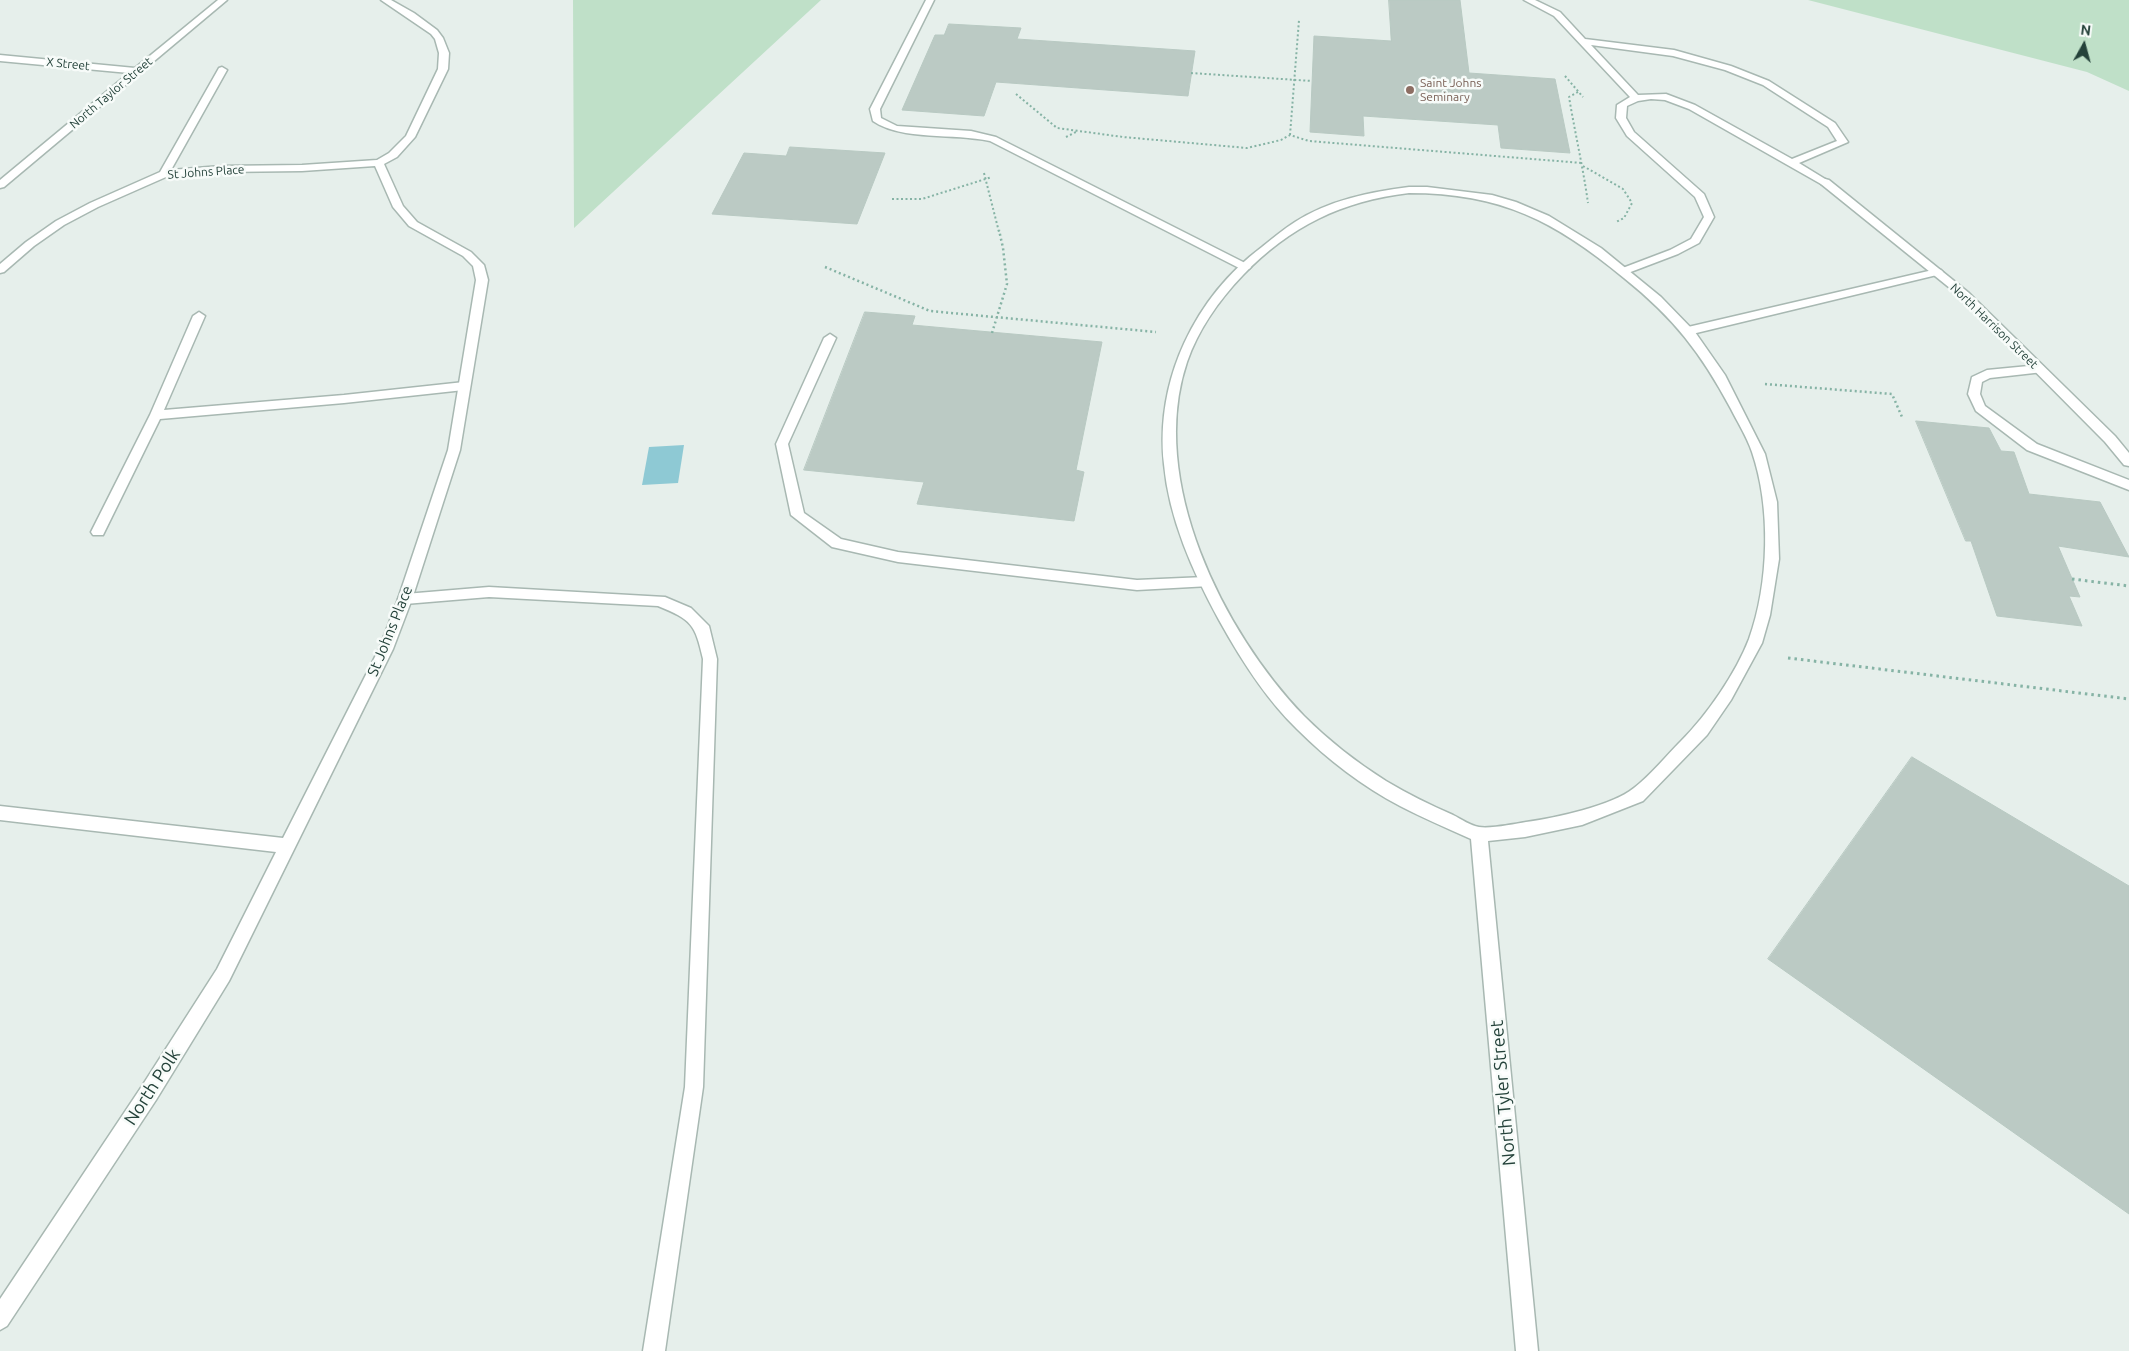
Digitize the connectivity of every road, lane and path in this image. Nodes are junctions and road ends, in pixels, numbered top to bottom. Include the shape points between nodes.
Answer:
1 (222, 0) edge
2 (384, 0) edge
3 (930, 0) edge
4 (1528, 0) edge
5 (1298, 20) dead end
6 (1584, 41) junction
7 (0, 58) edge
8 (222, 70) dead end
9 (137, 71) junction
10 (1561, 71) dead end
11 (1191, 73) dead end
12 (1294, 80) junction
13 (1312, 81) dead end
14 (1578, 92) junction
15 (1016, 94) dead end
16 (1583, 97) dead end
17 (1636, 98) junction
18 (1290, 135) junction
19 (985, 138) junction
20 (1031, 156) junction
21 (379, 163) junction
22 (1790, 163) junction
23 (1583, 164) junction
24 (164, 174) junction
25 (986, 181) junction
26 (0, 185) edge
27 (892, 199) dead end
28 (1589, 209) dead end
29 (1608, 226) dead end
30 (825, 267) dead end
31 (1245, 267) junction
32 (0, 270) edge
33 (1624, 271) junction
34 (1937, 272) junction
35 (198, 316) dead end
36 (996, 318) junction
37 (1688, 331) junction
38 (992, 332) dead end
39 (1156, 332) dead end
40 (830, 338) dead end
41 (2039, 369) junction
42 (1759, 384) dead end
43 (464, 386) junction
44 (156, 415) junction
45 (1902, 417) dead end
46 (2129, 462) edge
47 (2129, 485) edge
48 (98, 532) dead end
49 (2072, 579) dead end
50 (1205, 582) junction
51 (2129, 586) edge
52 (405, 599) junction
53 (1785, 657) dead end
54 (2129, 698) edge
55 (0, 813) edge
56 (1479, 835) junction
57 (288, 846) junction
58 (7, 1293) edge
59 (0, 1319) edge
60 (654, 1351) edge
61 (1527, 1351) edge

1 - 9 street, North Taylor Street
2 - 21 street via 434,32 444,53 443,69 410,137
3 - 19 street via 875,109 876,119 896,129 971,134
4 - 6 street via 1557,14
5 - 12 path
6 - 17 street
6 - 22 street via 1674,53 1728,68 1766,83 1832,125 1843,142
7 - 9 street, X Street
8 - 24 street
9 - 26 street, North Taylor Street
10 - 14 path
11 - 12 path
12 - 13 path
12 - 18 path
14 - 16 path
14 - 23 path via 1569,97
15 - 18 path via 1057,128 1123,138 1247,148
17 - 22 street, North Harrison Street via 1666,97 1692,107
17 - 33 street via 1622,105 1621,118 1630,134 1700,196 1709,216 1695,241
18 - 23 path via 1309,141
19 - 20 street
19 - 25 path via 981,159
20 - 25 path
20 - 31 street
21 - 24 street, St Johns Place
21 - 43 street, St Johns Place via 398,208 412,224 467,254 478,265 482,280
22 - 34 street, North Harrison Street via 1825,182
23 - 28 path
23 - 29 path via 1623,189 1632,203 1624,218
24 - 32 street, St Johns Place via 60,223
25 - 27 path via 922,199
25 - 36 path via 1003,248 1007,284
30 - 36 path via 930,311
31 - 33 street via 1300,223 1328,208 1375,194 1427,190 1492,198 1512,204 1546,218
31 - 50 street via 1219,293 1202,320 1181,362 1170,413 1170,464 1182,520
33 - 37 street
34 - 37 street
34 - 41 street, North Harrison Street via 1965,295
35 - 44 street
36 - 38 path
36 - 39 path
37 - 56 street via 1719,375 1751,435 1759,454 1770,502 1772,559 1755,643 1726,696 1702,730 1637,796 1582,818 1525,830
40 - 50 street via 782,444 798,515 837,543 898,557 1137,585
41 - 46 street, North Harrison Street
41 - 47 street via 1987,374 1976,380 1974,394 1980,408 2032,446
42 - 45 path via 1892,394
43 - 44 street
43 - 52 street, St Johns Place via 454,450
44 - 48 street
49 - 51 path
50 - 56 street via 1241,646 1302,724 1348,765 1405,801
52 - 57 street, St Johns Place via 386,649
52 - 60 street via 489,592 660,601 686,612 704,630 710,659 694,1087
53 - 54 path
55 - 57 street
56 - 61 street, North Tyler Street
57 - 58 street, North Polk via 223,976 149,1093
58 - 59 street, North Polk

